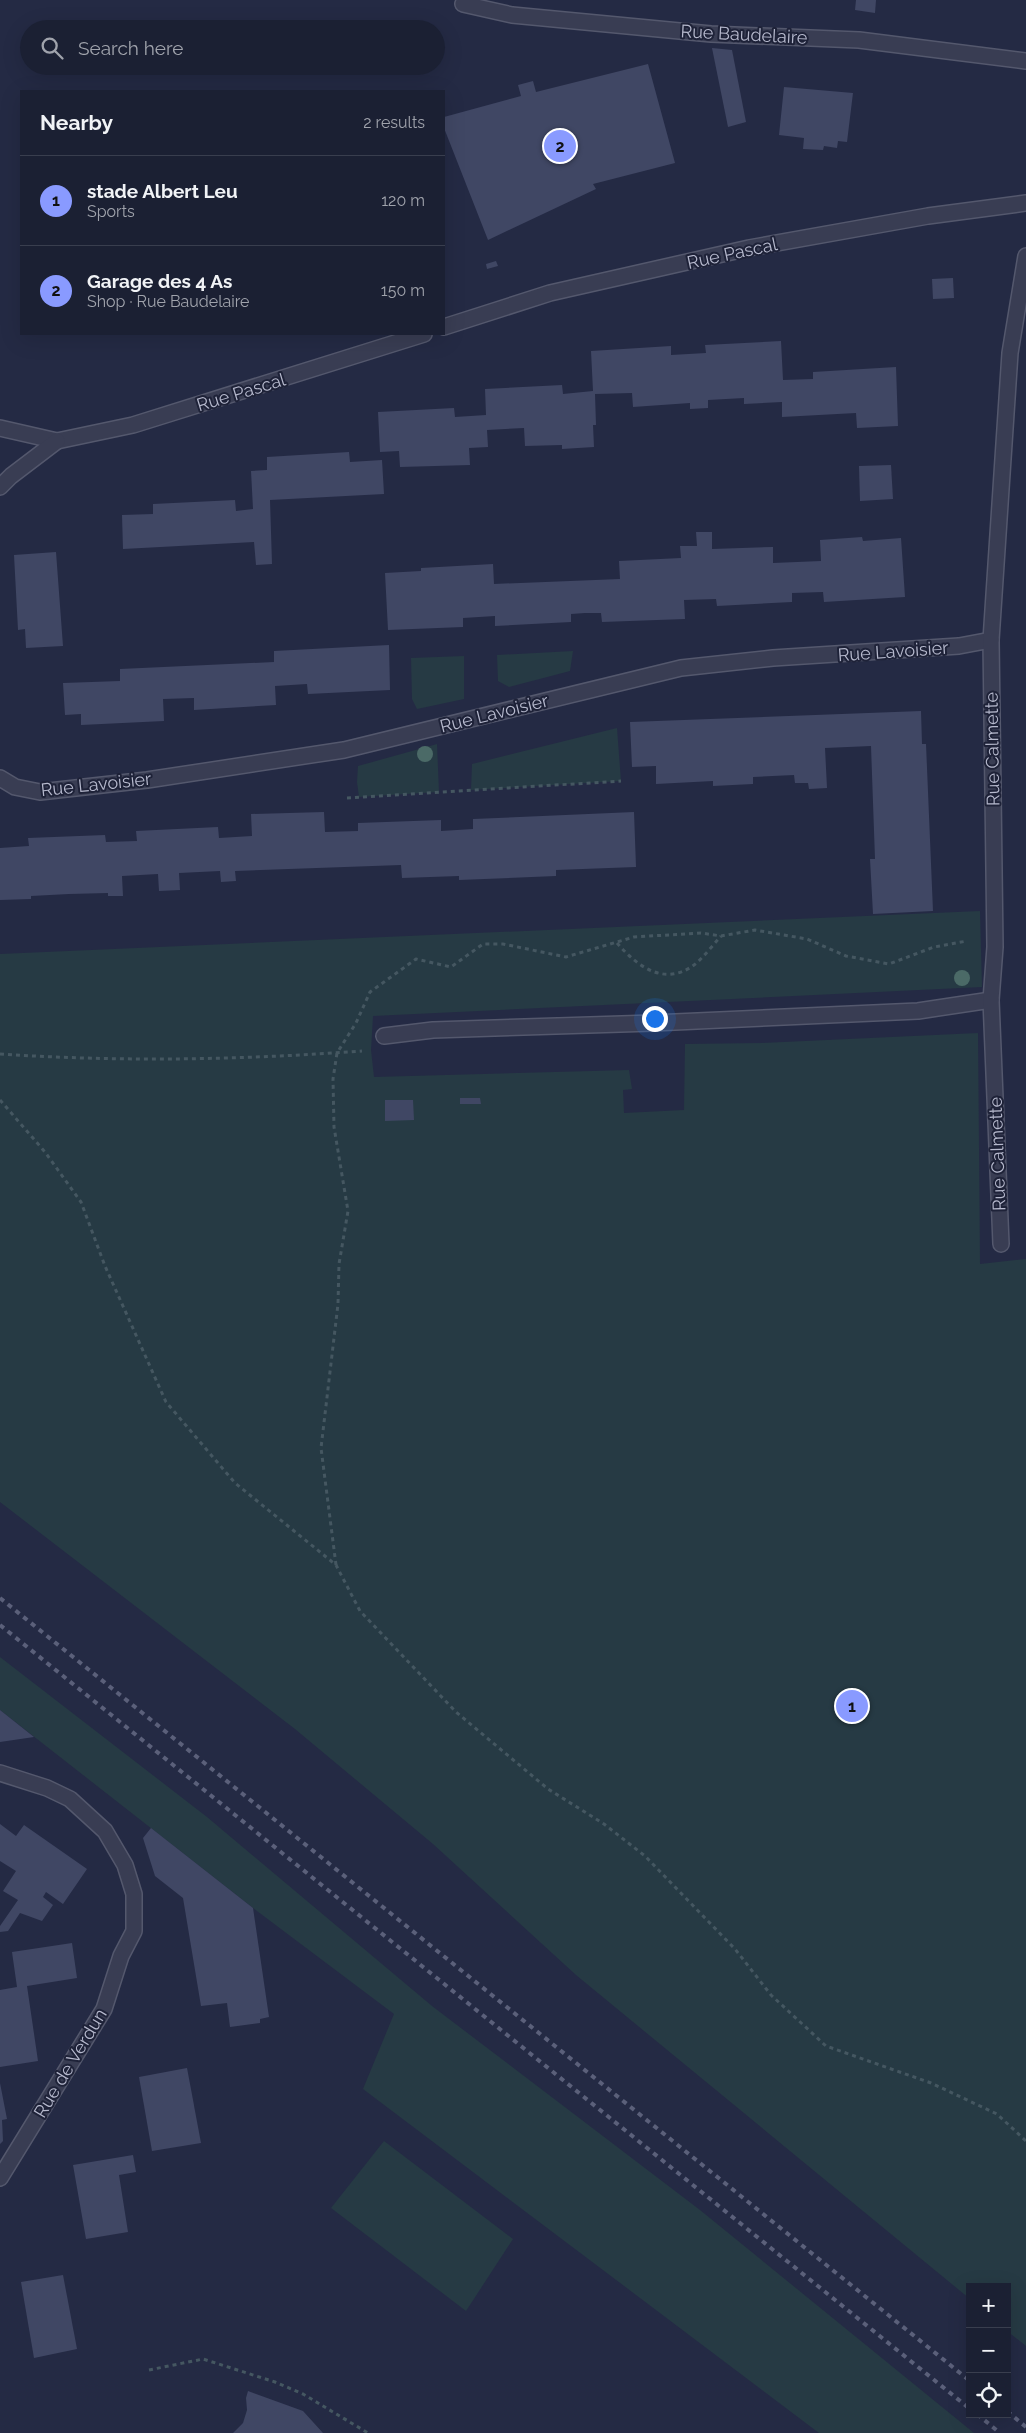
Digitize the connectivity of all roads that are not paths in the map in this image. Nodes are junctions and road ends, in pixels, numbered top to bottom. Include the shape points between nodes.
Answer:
1 (463, 4) dead end
2 (1026, 61) edge
3 (1026, 203) edge
4 (1026, 256) edge
5 (445, 327) edge
6 (421, 335) edge
7 (0, 428) edge
8 (57, 441) junction
9 (0, 487) edge
10 (991, 640) junction
11 (0, 778) edge
12 (991, 1000) junction
13 (384, 1036) dead end
14 (1001, 1244) dead end
15 (0, 1773) edge
16 (0, 2178) edge

1 - 2 street, Rue Baudelaire via 512,15 711,34 859,40
3 - 5 street, Rue Pascal via 928,216 749,248 550,293
4 - 10 street, Rue Calmette via 1010,353
6 - 8 street, Rue Pascal via 133,425
7 - 8 street, Rue Pascal
8 - 9 street, Rue Pascal
10 - 11 street, Rue Lavoisier via 959,646 773,658 681,668 344,750 147,780 40,792 15,786
10 - 12 street, Rue Calmette via 994,947
12 - 13 street via 918,1011 653,1024 433,1030
12 - 14 street, Rue Calmette
15 - 16 street, Rue de Verdun via 70,1799 105,1831 125,1865 134,1894 134,1931 121,1956 104,2009

